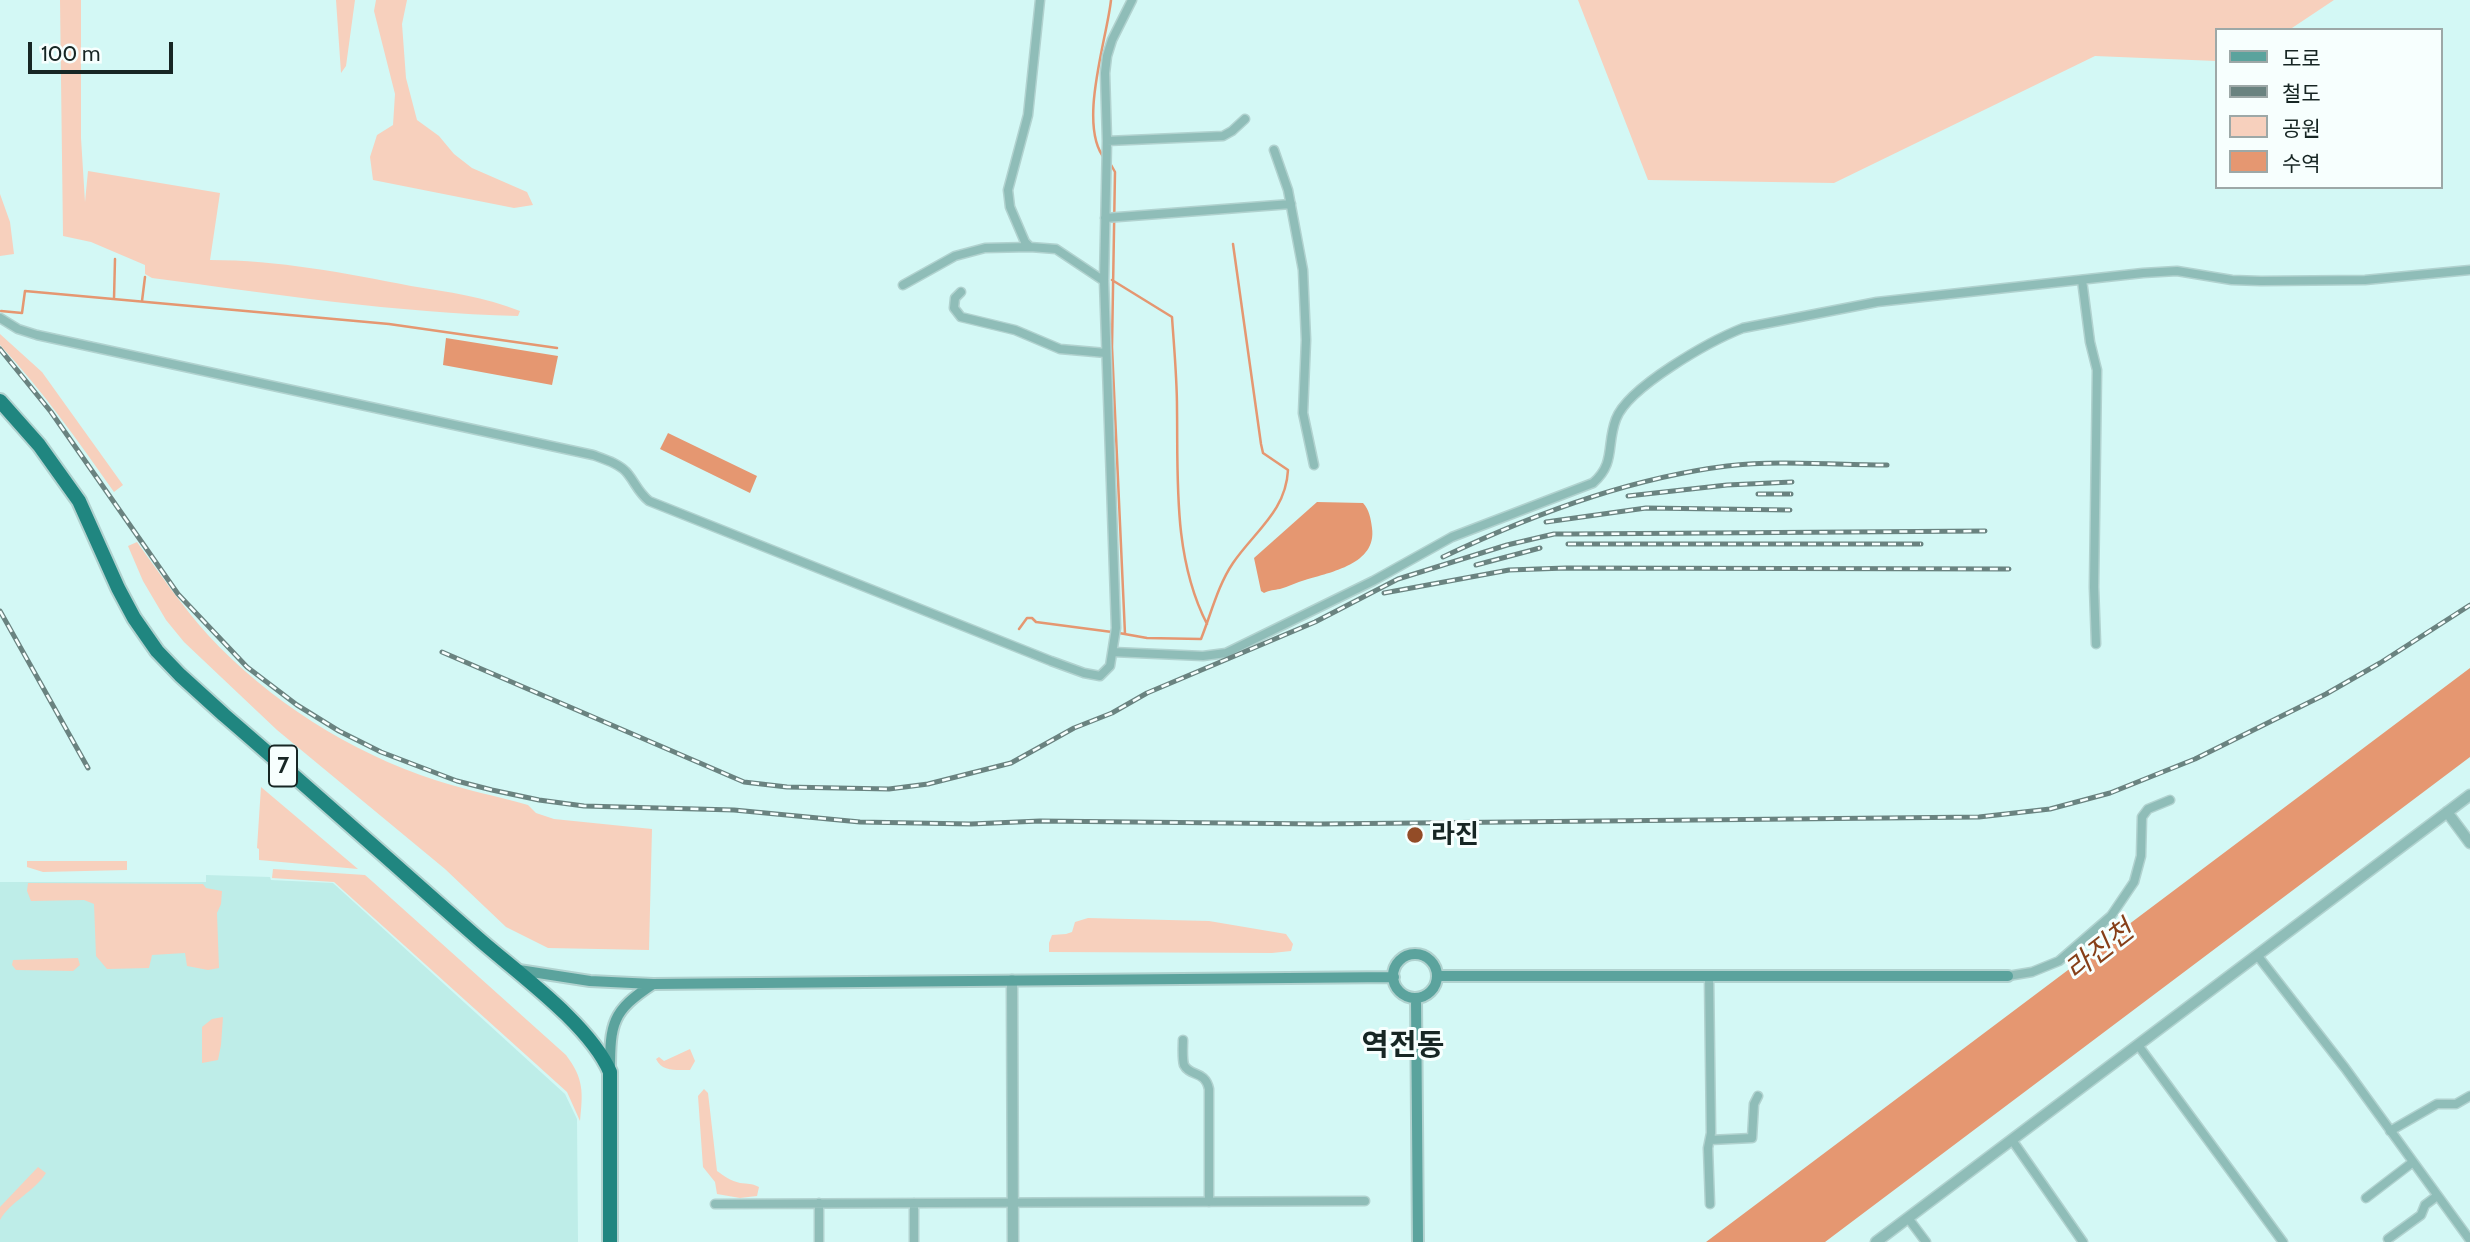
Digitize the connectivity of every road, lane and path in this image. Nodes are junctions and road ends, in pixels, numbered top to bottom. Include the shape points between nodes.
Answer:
1 (1040, 0) edge
2 (1132, 0) edge
3 (1245, 119) dead end
4 (1107, 141) junction
5 (1274, 150) dead end
6 (1291, 204) junction
7 (1105, 218) junction
8 (1030, 247) junction
9 (2470, 270) edge
10 (2082, 280) junction
11 (1104, 281) junction
12 (903, 285) dead end
13 (961, 292) dead end
14 (0, 318) edge
15 (1106, 353) junction
16 (0, 401) edge
17 (1314, 465) dead end
18 (2096, 644) dead end
19 (1114, 652) junction
20 (2470, 795) edge
21 (2170, 800) dead end
22 (2447, 812) junction
23 (2470, 843) edge
24 (2257, 955) junction
25 (513, 969) junction
26 (1437, 976) junction
27 (1709, 976) junction
28 (2008, 976) joint
29 (1394, 977) junction
30 (1012, 980) junction
31 (653, 984) junction
32 (1416, 998) junction
33 (1182, 1040) dead end
34 (2138, 1045) junction
35 (610, 1072) junction
36 (1758, 1096) dead end
37 (2470, 1096) edge
38 (2390, 1131) junction
39 (1710, 1140) junction
40 (2012, 1140) junction
41 (2413, 1162) junction
42 (2437, 1196) junction
43 (2366, 1198) dead end
44 (1365, 1201) dead end
45 (1209, 1202) junction
46 (819, 1203) junction
47 (914, 1203) junction
48 (1013, 1203) junction
49 (715, 1204) dead end
50 (1710, 1204) dead end
51 (1908, 1218) junction
52 (2467, 1230) edge
53 (2388, 1239) dead end
54 (2470, 1240) edge
55 (611, 1242) edge
56 (819, 1242) edge
57 (914, 1242) edge
58 (1013, 1242) edge
59 (1418, 1242) edge
60 (1875, 1242) edge
61 (1926, 1242) edge
62 (2083, 1242) edge
63 (2283, 1242) edge

1 - 8 street via 1028,115 1008,190 1010,207
2 - 4 street via 1107,56
3 - 4 street via 1223,136
4 - 7 street
5 - 6 street
6 - 7 street
6 - 17 street via 1305,301 1303,413
7 - 11 street
8 - 11 street via 1056,249
8 - 12 street via 985,248 955,256
9 - 10 street via 2365,281 2242,281 2177,271
10 - 18 street via 2097,370
10 - 19 street via 1877,302 1743,328 1657,376 1623,404 1611,433 1607,468 1592,483 1452,537 1226,653
11 - 15 street
13 - 15 street via 954,307 961,317 1015,330 1060,349
14 - 19 street via 37,335 593,455 628,473 649,501 1051,661 1100,676 1110,666
15 - 19 street
16 - 25 highway, 7 via 39,444 79,501 134,618 157,651
20 - 22 street
21 - 28 street via 2148,809 2142,817 2141,856 2134,882 2111,916 2059,961
22 - 23 street
22 - 24 street
24 - 34 street
24 - 38 street
25 - 31 main road via 590,981
25 - 35 highway, 7 via 592,1041
26 - 27 main road
26 - 29 main road via 1430,960 1415,954 1399,961
26 - 32 main road via 1431,991
27 - 28 main road
27 - 39 street
29 - 30 main road
29 - 32 main road via 1400,992
30 - 31 main road
30 - 48 street
31 - 35 main road via 629,1000 616,1020
32 - 59 main road
33 - 45 street via 1184,1064 1207,1080 1209,1089
34 - 40 street
34 - 63 street
35 - 55 highway, 7
36 - 39 street via 1752,1138
37 - 38 street via 2456,1104 2437,1104
38 - 41 street
39 - 50 street
40 - 51 street
40 - 62 street
41 - 42 street
41 - 43 street
42 - 52 street
42 - 53 street via 2421,1215
44 - 45 street
45 - 48 street
46 - 47 street
46 - 49 street
46 - 56 street
47 - 48 street
47 - 57 street
48 - 58 street
51 - 60 street
51 - 61 street
52 - 54 street

